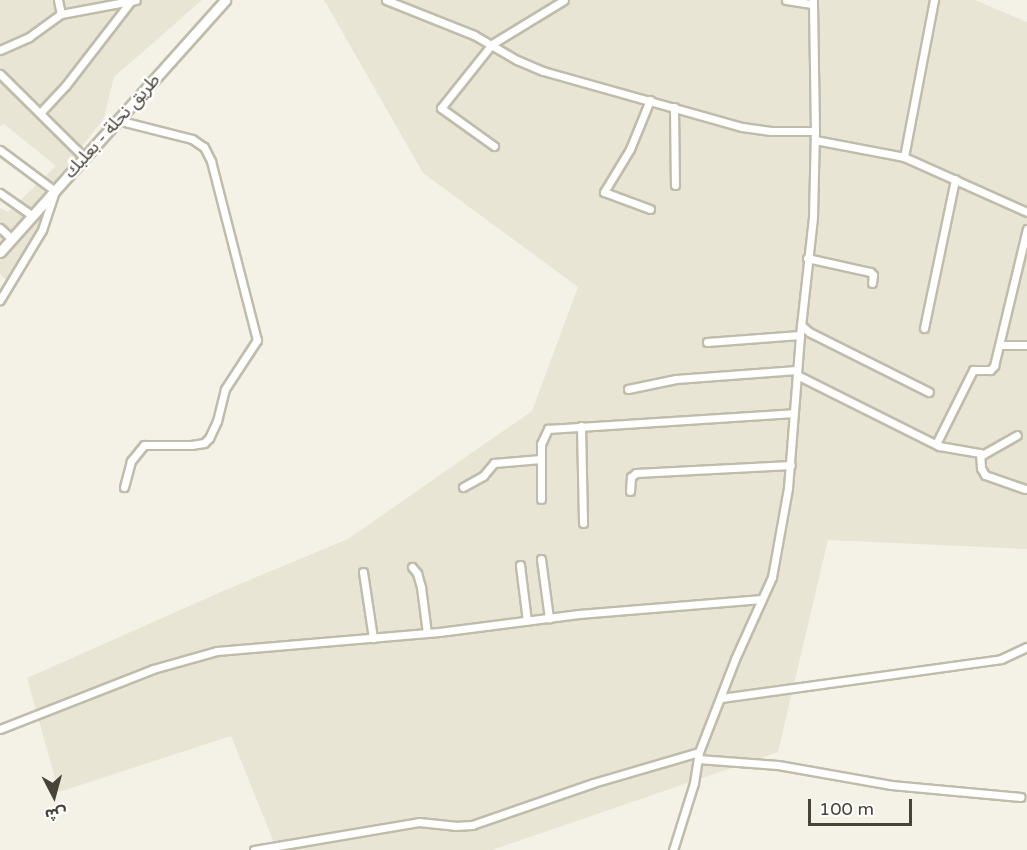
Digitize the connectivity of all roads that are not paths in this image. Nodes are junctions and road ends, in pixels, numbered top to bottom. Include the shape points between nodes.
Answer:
1 (58, 0) edge
2 (225, 0) edge
3 (386, 0) edge
4 (564, 0) edge
5 (786, 0) edge
6 (934, 0) edge
7 (133, 1) edge
8 (812, 2) edge
9 (61, 14) junction
10 (492, 44) junction
11 (0, 50) edge
12 (0, 74) edge
13 (650, 100) junction
14 (674, 107) junction
15 (40, 113) junction
16 (117, 120) junction
17 (815, 131) junction
18 (815, 140) junction
19 (494, 146) dead end
20 (0, 150) edge
21 (84, 157) junction
22 (904, 158) junction
23 (955, 178) junction
24 (675, 185) dead end
25 (55, 191) junction
26 (0, 194) edge
27 (650, 209) dead end
28 (1027, 212) edge
29 (32, 215) junction
30 (0, 228) edge
31 (1027, 229) edge
32 (12, 239) junction
33 (0, 252) edge
34 (807, 258) junction
35 (872, 283) dead end
36 (0, 300) edge
37 (801, 325) junction
38 (924, 328) dead end
39 (800, 335) junction
40 (707, 342) dead end
41 (1000, 345) junction
42 (1027, 345) edge
43 (797, 372) junction
44 (628, 389) dead end
45 (929, 392) dead end
46 (793, 413) junction
47 (581, 426) junction
48 (1017, 435) dead end
49 (936, 444) junction
50 (982, 455) junction
51 (541, 459) junction
52 (791, 465) junction
53 (124, 487) dead end
54 (463, 487) dead end
55 (1024, 489) dead end
56 (630, 490) dead end
57 (541, 499) dead end
58 (583, 523) dead end
59 (542, 559) dead end
60 (520, 565) dead end
61 (412, 567) dead end
62 (363, 572) dead end
63 (761, 599) junction
64 (549, 618) junction
65 (527, 621) junction
66 (427, 633) junction
67 (373, 638) junction
68 (1027, 647) edge
69 (721, 698) junction
70 (0, 729) edge
71 (699, 756) junction
72 (1020, 797) dead end
73 (254, 850) edge
74 (673, 850) edge

1 - 9 street
2 - 16 street, طريق نحلة - بعلبك
3 - 10 street
4 - 10 street
5 - 8 street
6 - 22 street
7 - 9 street
7 - 15 street
8 - 17 street
9 - 11 street via 29,37
10 - 13 street via 530,66
10 - 19 street via 441,108
12 - 15 street
13 - 14 street
13 - 27 street via 630,149 604,192
14 - 17 street via 756,130
14 - 24 street
15 - 21 street
16 - 21 street, طريق نحلة - بعلبك
16 - 53 street via 192,139 204,147 211,161 257,340 225,389 209,438 191,445 144,445 131,461
17 - 18 street
18 - 22 street
18 - 34 street via 813,217
20 - 25 street
21 - 25 street, طريق نحلة - بعلبك
22 - 23 street
23 - 28 street
23 - 38 street
25 - 29 street, طريق نحلة - بعلبك
25 - 36 street via 42,230
26 - 29 street
29 - 32 street, طريق نحلة - بعلبك
30 - 32 street
31 - 41 street
32 - 33 street, طريق نحلة - بعلبك
34 - 35 street via 870,272
34 - 37 street
37 - 39 street
37 - 45 street
39 - 40 street
39 - 43 street
41 - 42 street
41 - 49 street via 993,369 973,370
43 - 44 street via 676,380
43 - 46 street
43 - 49 street
46 - 47 street
46 - 52 street
47 - 51 street via 548,429 542,438
47 - 58 street
48 - 50 street
49 - 50 street
50 - 55 street via 983,473
51 - 54 street via 494,464 483,476
51 - 57 street
52 - 56 street via 636,473 631,477
52 - 63 street via 772,577
59 - 64 street
60 - 65 street
61 - 66 street via 421,587
62 - 67 street
63 - 64 street
63 - 69 street
64 - 65 street
65 - 66 street
66 - 67 street
67 - 70 street via 205,653 153,669
68 - 69 street via 1000,659
69 - 71 street
71 - 72 street via 891,785
71 - 73 street via 593,783 472,825 419,822
71 - 74 street

